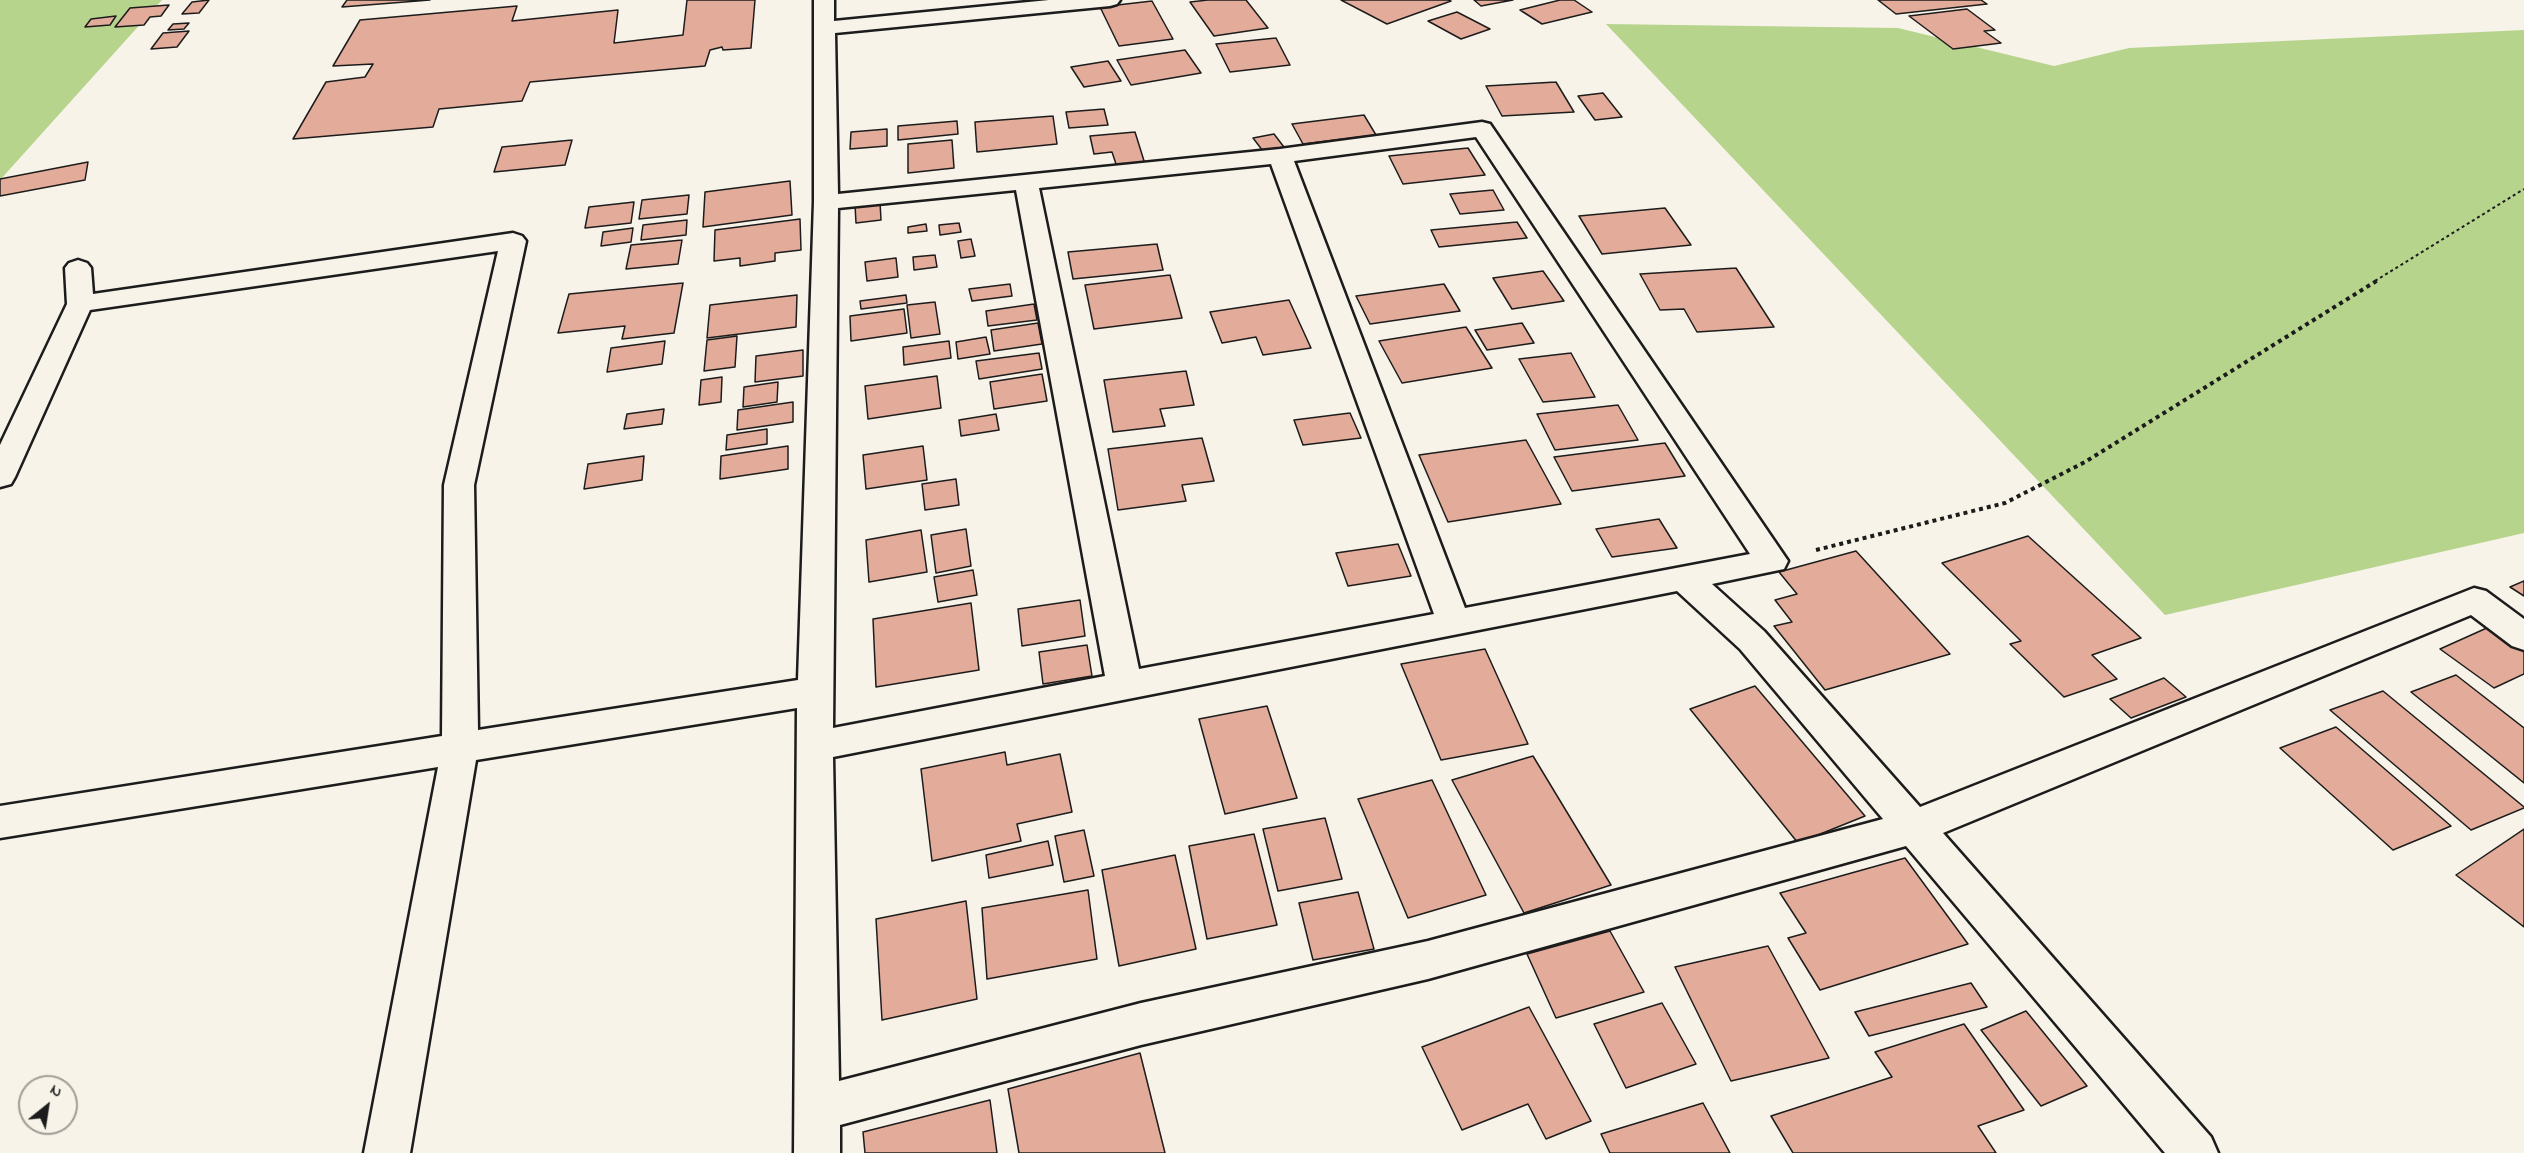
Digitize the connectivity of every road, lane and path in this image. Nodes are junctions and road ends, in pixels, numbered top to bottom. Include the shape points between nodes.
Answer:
1 (824, 0) edge
2 (1110, 0) edge
3 (823, 27) junction
4 (1280, 156) junction
5 (1026, 182) junction
6 (2524, 189) edge
7 (826, 202) junction
8 (78, 268) dead end
9 (80, 304) junction
10 (0, 477) edge
11 (1772, 561) junction
12 (1684, 579) junction
13 (1454, 623) junction
14 (2524, 637) edge
15 (1125, 687) junction
16 (815, 691) junction
17 (814, 746) junction
18 (460, 748) junction
19 (0, 822) edge
20 (1914, 827) junction
21 (817, 1109) junction
22 (387, 1153) edge
23 (817, 1153) edge
24 (2195, 1153) edge

1 - 3 street
2 - 3 street
3 - 7 street
4 - 5 street
4 - 11 street via 1482,129
4 - 13 street
5 - 7 street
5 - 15 street
6 - 11 path via 2085,462 2005,503
7 - 16 street
8 - 9 street
9 - 10 street
9 - 18 street via 513,241 459,485
11 - 12 street
12 - 13 street
12 - 20 street via 1752,640
13 - 15 street
14 - 20 street via 2474,600
15 - 17 street
16 - 17 street
16 - 18 street
17 - 21 street
18 - 19 street
18 - 22 street
20 - 21 street via 1428,960 1141,1024
20 - 24 street
21 - 23 street

